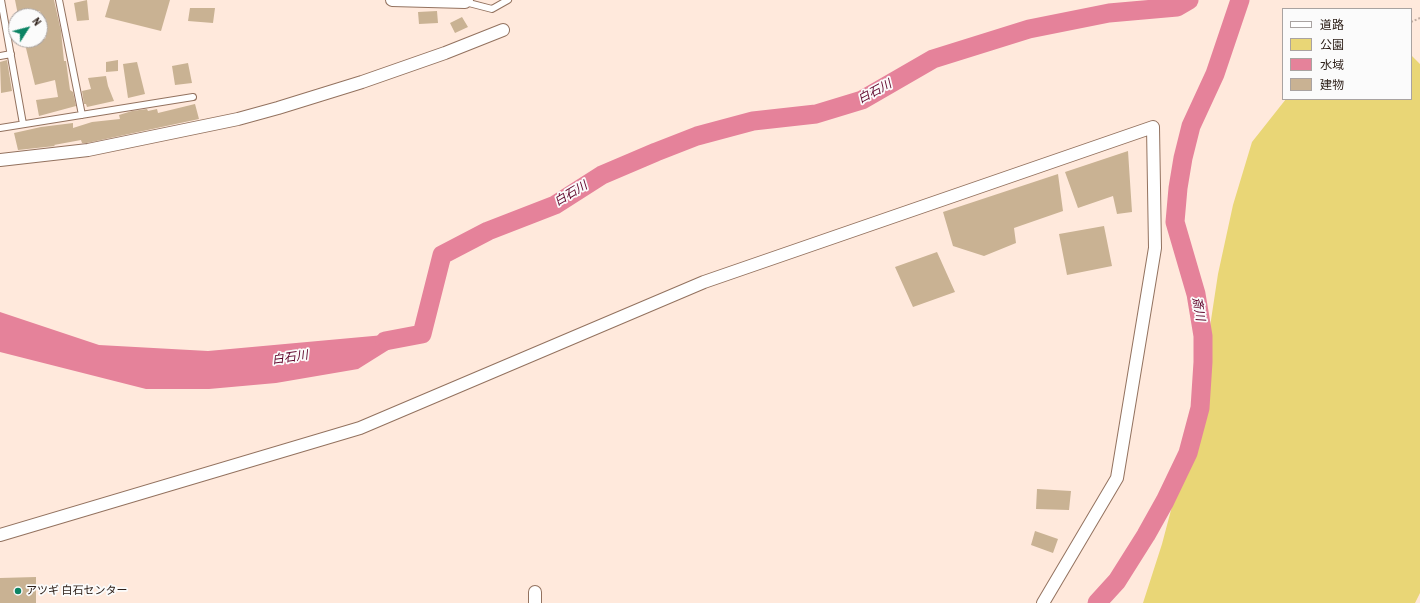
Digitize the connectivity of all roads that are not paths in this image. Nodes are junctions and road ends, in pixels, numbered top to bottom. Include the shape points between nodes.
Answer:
1 (1, 0) edge
2 (59, 0) edge
3 (392, 0) edge
4 (508, 0) edge
5 (466, 1) edge
6 (502, 30) dead end
7 (11, 54) junction
8 (0, 56) edge
9 (193, 97) dead end
10 (82, 115) junction
11 (23, 124) junction
12 (0, 128) edge
13 (0, 160) edge
14 (0, 535) edge
15 (1043, 603) edge

1 - 7 lane
2 - 10 lane
3 - 5 street
4 - 5 lane via 492,9
6 - 13 street via 362,82 245,117 88,150
7 - 8 lane
7 - 11 lane
9 - 10 lane
10 - 11 lane
11 - 12 lane
14 - 15 street via 360,428 704,282 1153,127 1155,248 1117,478

